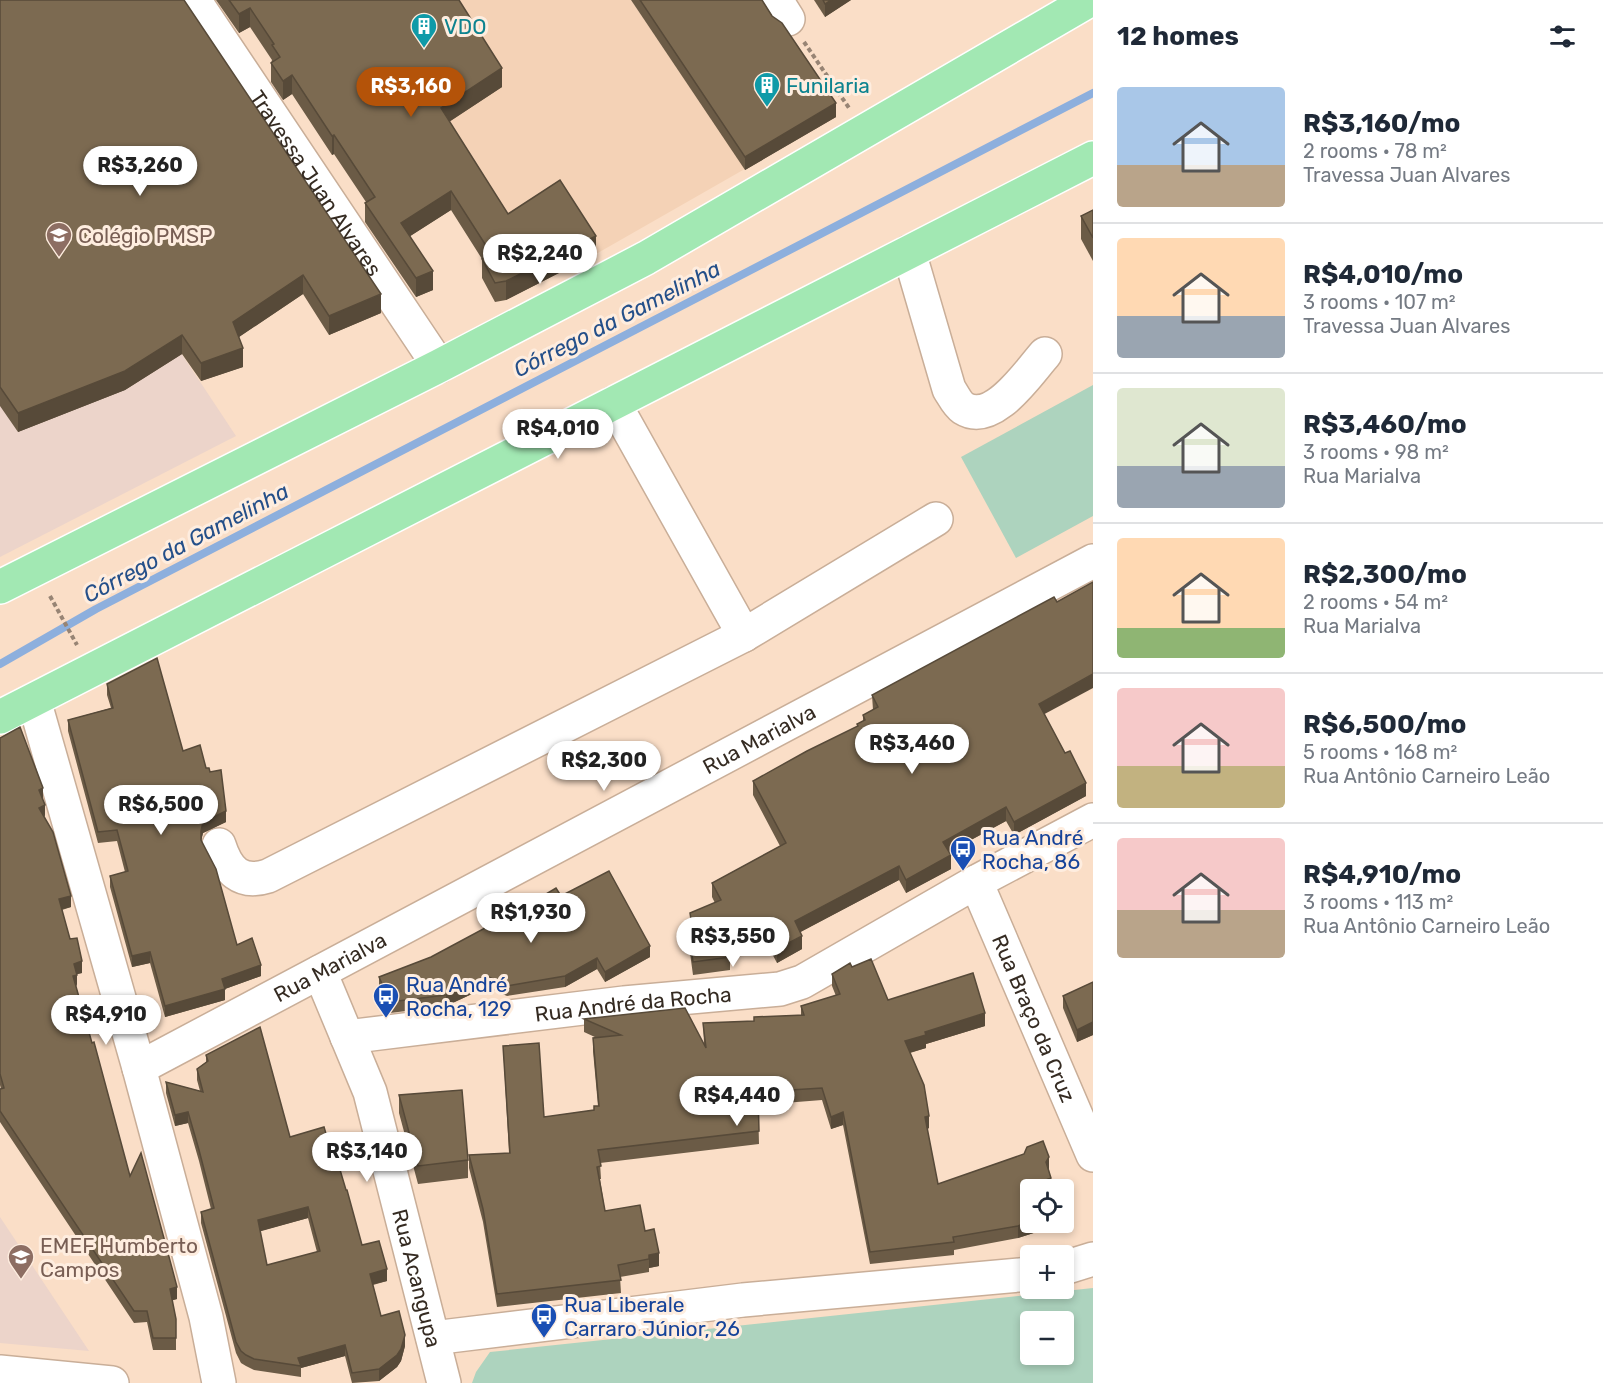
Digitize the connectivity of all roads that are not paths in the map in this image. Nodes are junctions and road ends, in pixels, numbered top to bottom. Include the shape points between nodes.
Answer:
1 (194, 0) edge
2 (1090, 0) edge
3 (1093, 158) edge
4 (909, 252) junction
5 (1045, 354) dead end
6 (439, 366) junction
7 (614, 403) junction
8 (936, 519) dead end
9 (1093, 561) edge
10 (0, 587) edge
11 (744, 634) junction
12 (34, 700) junction
13 (0, 717) edge
14 (1093, 820) edge
15 (219, 845) dead end
16 (976, 882) junction
17 (320, 972) junction
18 (347, 1037) junction
19 (139, 1068) junction
20 (1093, 1155) edge
21 (1093, 1259) edge
22 (1074, 1265) edge
23 (1020, 1275) edge
24 (433, 1338) junction
25 (0, 1372) edge
26 (112, 1383) edge
27 (219, 1383) edge
28 (444, 1383) edge

1 - 6 street, Travessa Juan Alvares
2 - 6 main road via 646,258
3 - 4 main road
4 - 5 street via 949,389 962,408 978,413 994,409
4 - 7 main road
6 - 10 main road
7 - 11 street
7 - 12 main road
8 - 11 street
9 - 17 street, Rua Marialva
11 - 15 street via 268,876 257,880 233,872
12 - 13 main road
12 - 19 street
14 - 16 street, Rua André da Rocha
16 - 18 street, Rua André da Rocha via 802,982 780,989 624,1003
16 - 20 street, Rua Braço da Cruz
17 - 18 street, Rua Acangupa
17 - 19 street, Rua Marialva
18 - 24 street, Rua Acangupa via 370,1092
19 - 27 street via 206,1317
21 - 22 street
23 - 24 street via 743,1300
24 - 28 street, Rua Acangupa
25 - 26 street

